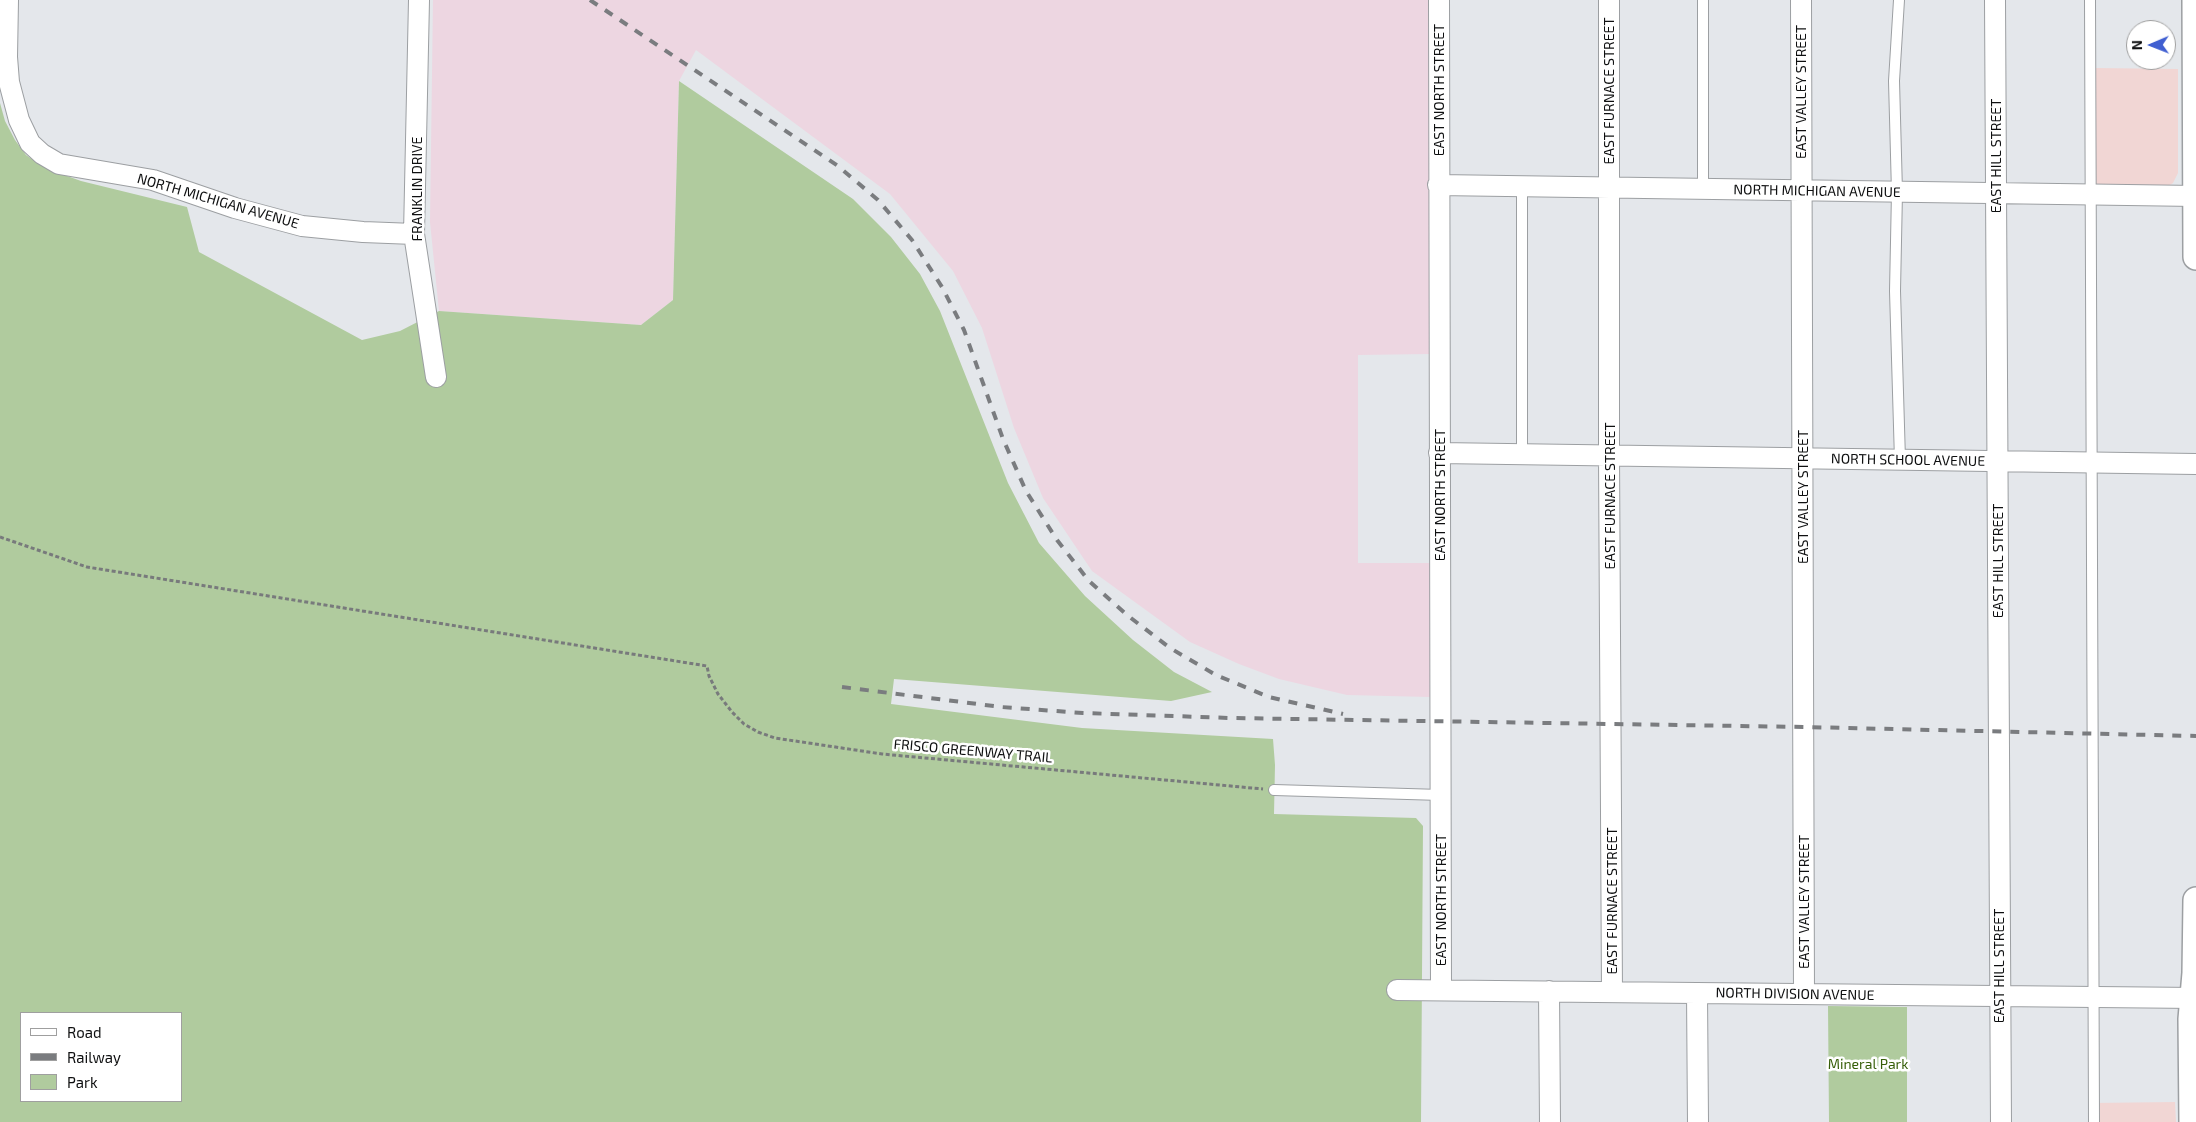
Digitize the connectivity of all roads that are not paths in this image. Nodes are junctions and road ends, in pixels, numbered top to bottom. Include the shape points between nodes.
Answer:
1 (8, 0) edge
2 (419, 0) edge
3 (1440, 0) edge
4 (1609, 0) edge
5 (1703, 0) edge
6 (1801, 0) edge
7 (1900, 0) edge
8 (1995, 0) edge
9 (2090, 0) edge
10 (2195, 0) edge
11 (1438, 185) junction
12 (1522, 186) junction
13 (1609, 188) junction
14 (1703, 189) junction
15 (1801, 190) junction
16 (1896, 192) junction
17 (1996, 193) junction
18 (2091, 194) junction
19 (2196, 196) edge
20 (414, 234) junction
21 (2196, 257) edge
22 (436, 377) dead end
23 (1439, 453) junction
24 (1522, 454) junction
25 (1609, 455) junction
26 (1802, 458) junction
27 (1900, 460) junction
28 (1998, 461) junction
29 (2092, 462) junction
30 (2196, 464) edge
31 (1274, 790) road end
32 (1441, 795) junction
33 (2196, 900) edge
34 (1397, 990) dead end
35 (1442, 990) junction
36 (1549, 991) junction
37 (1612, 992) junction
38 (1697, 993) junction
39 (1804, 994) junction
40 (1999, 996) junction
41 (2092, 997) junction
42 (2195, 998) edge
43 (1550, 1122) edge
44 (1698, 1122) edge
45 (2001, 1122) edge
46 (2094, 1122) edge
47 (2192, 1122) edge

1 - 20 street, NORTH MICHIGAN AVENUE via 9,82 19,120 30,143 59,164 153,180 272,219 334,230
2 - 20 street, FRANKLIN DRIVE
3 - 11 street, EAST NORTH STREET
4 - 13 street, EAST FURNACE STREET
5 - 14 lane
6 - 15 street, EAST VALLEY STREET
7 - 16 lane via 1894,80
8 - 17 street, EAST HILL STREET
9 - 18 lane
10 - 19 street
11 - 12 street, NORTH MICHIGAN AVENUE
11 - 23 street, EAST NORTH STREET
12 - 13 street, NORTH MICHIGAN AVENUE
12 - 24 lane
13 - 14 street, NORTH MICHIGAN AVENUE
13 - 25 street, EAST FURNACE STREET
14 - 15 street, NORTH MICHIGAN AVENUE
15 - 16 street, NORTH MICHIGAN AVENUE
15 - 26 street, EAST VALLEY STREET
16 - 17 street, NORTH MICHIGAN AVENUE
16 - 27 lane
17 - 18 street, NORTH MICHIGAN AVENUE
17 - 28 street, EAST HILL STREET
18 - 19 street, NORTH MICHIGAN AVENUE
18 - 29 lane
19 - 21 street
20 - 22 street, FRANKLIN DRIVE
23 - 24 street, NORTH SCHOOL AVENUE
23 - 32 street, EAST NORTH STREET
24 - 25 street, NORTH SCHOOL AVENUE
25 - 26 street, NORTH SCHOOL AVENUE
25 - 37 street, EAST FURNACE STREET
26 - 27 street, NORTH SCHOOL AVENUE
26 - 39 street, EAST VALLEY STREET
27 - 28 street, NORTH SCHOOL AVENUE
28 - 29 street, NORTH SCHOOL AVENUE
28 - 40 street, EAST HILL STREET
29 - 30 street, NORTH SCHOOL AVENUE
29 - 41 lane
31 - 32 lane
32 - 35 street, EAST NORTH STREET
33 - 42 street
34 - 35 street, NORTH DIVISION AVENUE
35 - 36 street, NORTH DIVISION AVENUE
36 - 37 street, NORTH DIVISION AVENUE
36 - 43 street
37 - 38 street, NORTH DIVISION AVENUE
38 - 39 street, NORTH DIVISION AVENUE
38 - 44 street
39 - 40 street, NORTH DIVISION AVENUE
40 - 41 street, NORTH DIVISION AVENUE
40 - 45 street, EAST HILL STREET
41 - 42 street, NORTH DIVISION AVENUE
41 - 46 lane
42 - 47 street via 2191,1019

